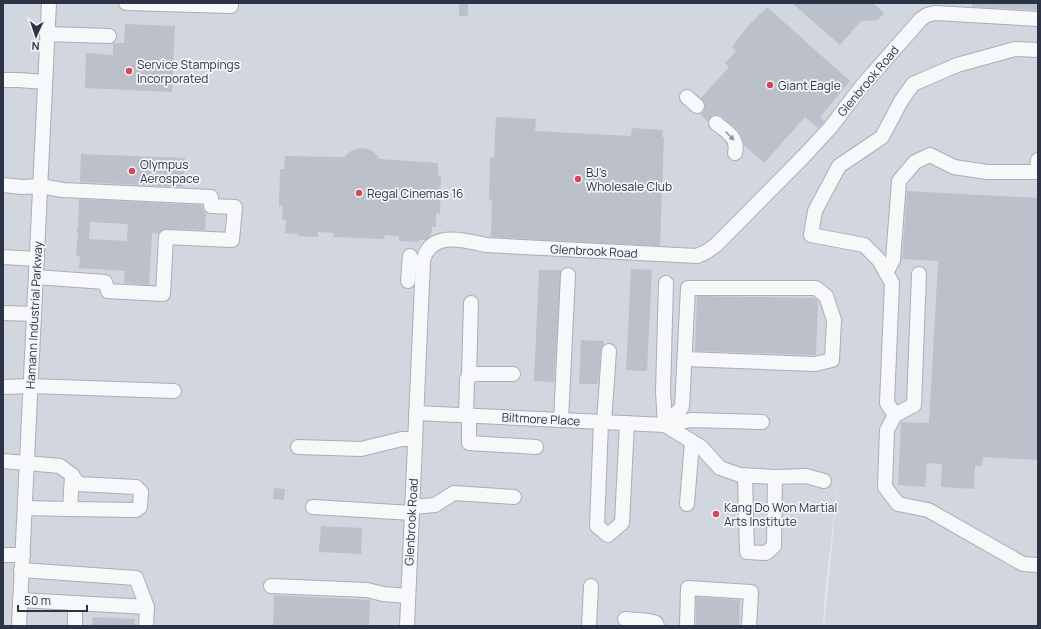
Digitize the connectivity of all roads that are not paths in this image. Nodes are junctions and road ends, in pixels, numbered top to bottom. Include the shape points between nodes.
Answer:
1 (49, 3) edge
2 (126, 3) edge
3 (231, 3) edge
4 (1038, 19) edge
5 (47, 34) junction
6 (108, 36) dead end
7 (1038, 50) edge
8 (3, 80) edge
9 (45, 82) junction
10 (702, 111) dead end
11 (735, 153) dead end
12 (1038, 160) edge
13 (3, 185) edge
14 (40, 186) junction
15 (3, 256) edge
16 (410, 256) dead end
17 (37, 259) junction
18 (886, 273) junction
19 (919, 274) dead end
20 (568, 275) dead end
21 (36, 277) junction
22 (408, 281) dead end
23 (666, 283) dead end
24 (471, 303) dead end
25 (3, 313) edge
26 (34, 314) junction
27 (609, 351) dead end
28 (684, 359) junction
29 (513, 374) dead end
30 (469, 376) junction
31 (30, 386) junction
32 (3, 387) edge
33 (174, 391) dead end
34 (416, 413) junction
35 (895, 415) junction
36 (467, 416) junction
37 (561, 420) junction
38 (602, 422) junction
39 (762, 422) dead end
40 (626, 423) junction
41 (665, 425) junction
42 (415, 439) junction
43 (692, 442) junction
44 (298, 447) dead end
45 (536, 447) dead end
46 (3, 461) edge
47 (27, 462) junction
48 (72, 475) junction
49 (745, 475) junction
50 (775, 476) junction
51 (824, 481) dead end
52 (514, 497) dead end
53 (687, 504) dead end
54 (313, 507) dead end
55 (25, 508) junction
56 (70, 509) junction
57 (412, 510) junction
58 (3, 555) edge
59 (23, 555) junction
60 (1038, 565) edge
61 (21, 570) junction
62 (272, 586) dead end
63 (591, 586) dead end
64 (408, 596) junction
65 (20, 600) junction
66 (75, 603) junction
67 (147, 607) junction
68 (625, 618) dead end
69 (19, 626) edge
70 (74, 626) edge
71 (146, 626) edge
72 (407, 626) edge
73 (589, 626) edge
74 (657, 626) edge
75 (687, 626) edge
76 (749, 626) edge

1 - 5 street, Hamann Industrial Parkway
2 - 3 street via 231,6
4 - 34 street, Glenbrook Road via 934,13 921,19 804,156 716,245 697,256 486,245 460,239 432,244 423,261
5 - 6 street
5 - 9 street, Hamann Industrial Parkway
7 - 18 street via 1014,49 957,65 913,84 900,101 882,137 839,166 815,211 811,235 864,245 879,260
8 - 9 street
9 - 14 street, Hamann Industrial Parkway
10 -> 11 street via 736,142
12 - 18 street via 1037,172 981,171 954,167 930,155 915,162 899,181 893,260
13 - 14 street
14 - 17 street, Hamann Industrial Parkway
14 - 21 street via 63,190 211,197 211,206 235,207 232,240 166,237 163,294 108,291 104,282
15 - 17 street
16 - 22 street
17 - 21 street, Hamann Industrial Parkway
18 - 35 street via 892,283 887,403
19 - 35 street via 914,405
20 - 37 street
21 - 26 street, Hamann Industrial Parkway
23 - 41 street via 663,392
24 - 30 street
25 - 26 street
26 - 31 street, Hamann Industrial Parkway
27 - 38 street
28 - 28 street via 688,288 816,288 826,296 834,320 832,360 815,364
28 - 41 street via 682,407
29 - 30 street
30 - 36 street
31 - 32 street
31 - 33 street
31 - 47 street, Hamann Industrial Parkway
34 - 36 street, Biltmore Place
34 - 42 street, Glenbrook Road
35 - 60 street via 887,430 885,487 898,504 928,510 1023,564
36 - 37 street, Biltmore Place
36 - 45 street via 469,443
37 - 38 street, Biltmore Place
38 - 40 street, Biltmore Place
38 - 40 street via 597,526 608,535 622,522
39 - 41 street, Biltmore Place via 691,420
40 - 41 street, Biltmore Place
41 - 43 street
42 - 44 street via 402,439 361,449
42 - 57 street, Glenbrook Road
43 - 49 street via 702,447 720,468
43 - 53 street
46 - 47 street
47 - 48 street via 60,466
47 - 55 street, Hamann Industrial Parkway
48 - 56 street
48 - 56 street via 78,484 136,487 141,492 140,506 136,510
49 - 50 street
49 - 50 street via 747,552 766,552 774,546
50 - 51 street via 806,476
52 - 57 street via 454,493 435,505
54 - 57 street
55 - 56 street
55 - 59 street, Hamann Industrial Parkway
57 - 64 street, Glenbrook Road
58 - 59 street
59 - 61 street, Hamann Industrial Parkway
61 - 65 street, Hamann Industrial Parkway
61 - 67 street via 136,578
62 - 64 street via 367,590
63 - 73 street
64 - 72 street, Glenbrook Road
65 - 66 street
65 - 69 street, Hamann Industrial Parkway
66 - 67 street
66 - 70 street
67 - 71 street
68 - 74 street via 649,621 656,623
75 - 76 street via 688,588 751,592

